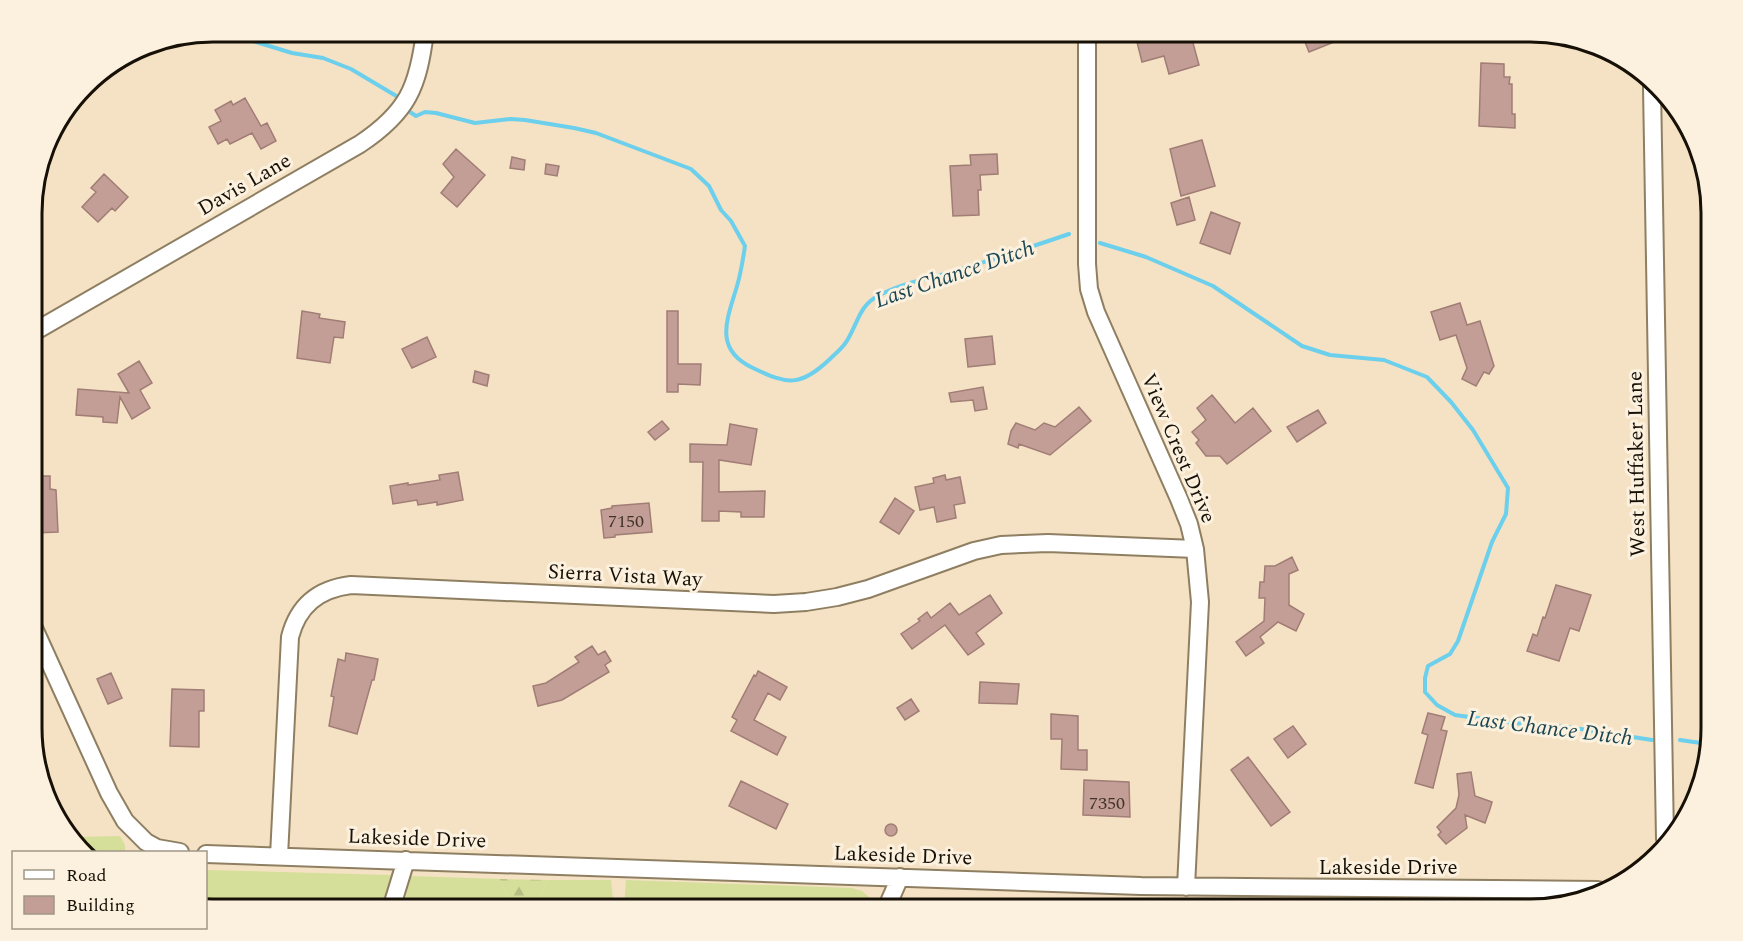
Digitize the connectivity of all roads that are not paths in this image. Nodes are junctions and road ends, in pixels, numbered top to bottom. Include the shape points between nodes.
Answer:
1 (424, 42) edge
2 (1087, 42) edge
3 (1652, 94) edge
4 (42, 327) edge
5 (1195, 549) junction
6 (42, 646) edge
7 (1665, 832) edge
8 (174, 851) edge
9 (207, 854) edge
10 (279, 856) junction
11 (406, 860) junction
12 (900, 877) junction
13 (1186, 887) junction
14 (1585, 890) edge
15 (394, 899) edge
16 (890, 899) edge

1 - 4 street, Davis Lane via 414,85 400,110 381,129
2 - 5 street, View Crest Drive via 1089,289 1179,499
3 - 7 street, West Huffaker Lane
5 - 10 street, Sierra Vista Way via 1001,545 847,595 774,604 351,585 330,589 301,610 290,637
5 - 13 street, View Crest Drive via 1200,602
6 - 8 street via 125,821 146,842
9 - 10 street, Lakeside Drive
10 - 11 street, Lakeside Drive
11 - 12 street, Lakeside Drive
11 - 15 street
12 - 13 street, Lakeside Drive
12 - 16 street
13 - 14 street, Lakeside Drive

